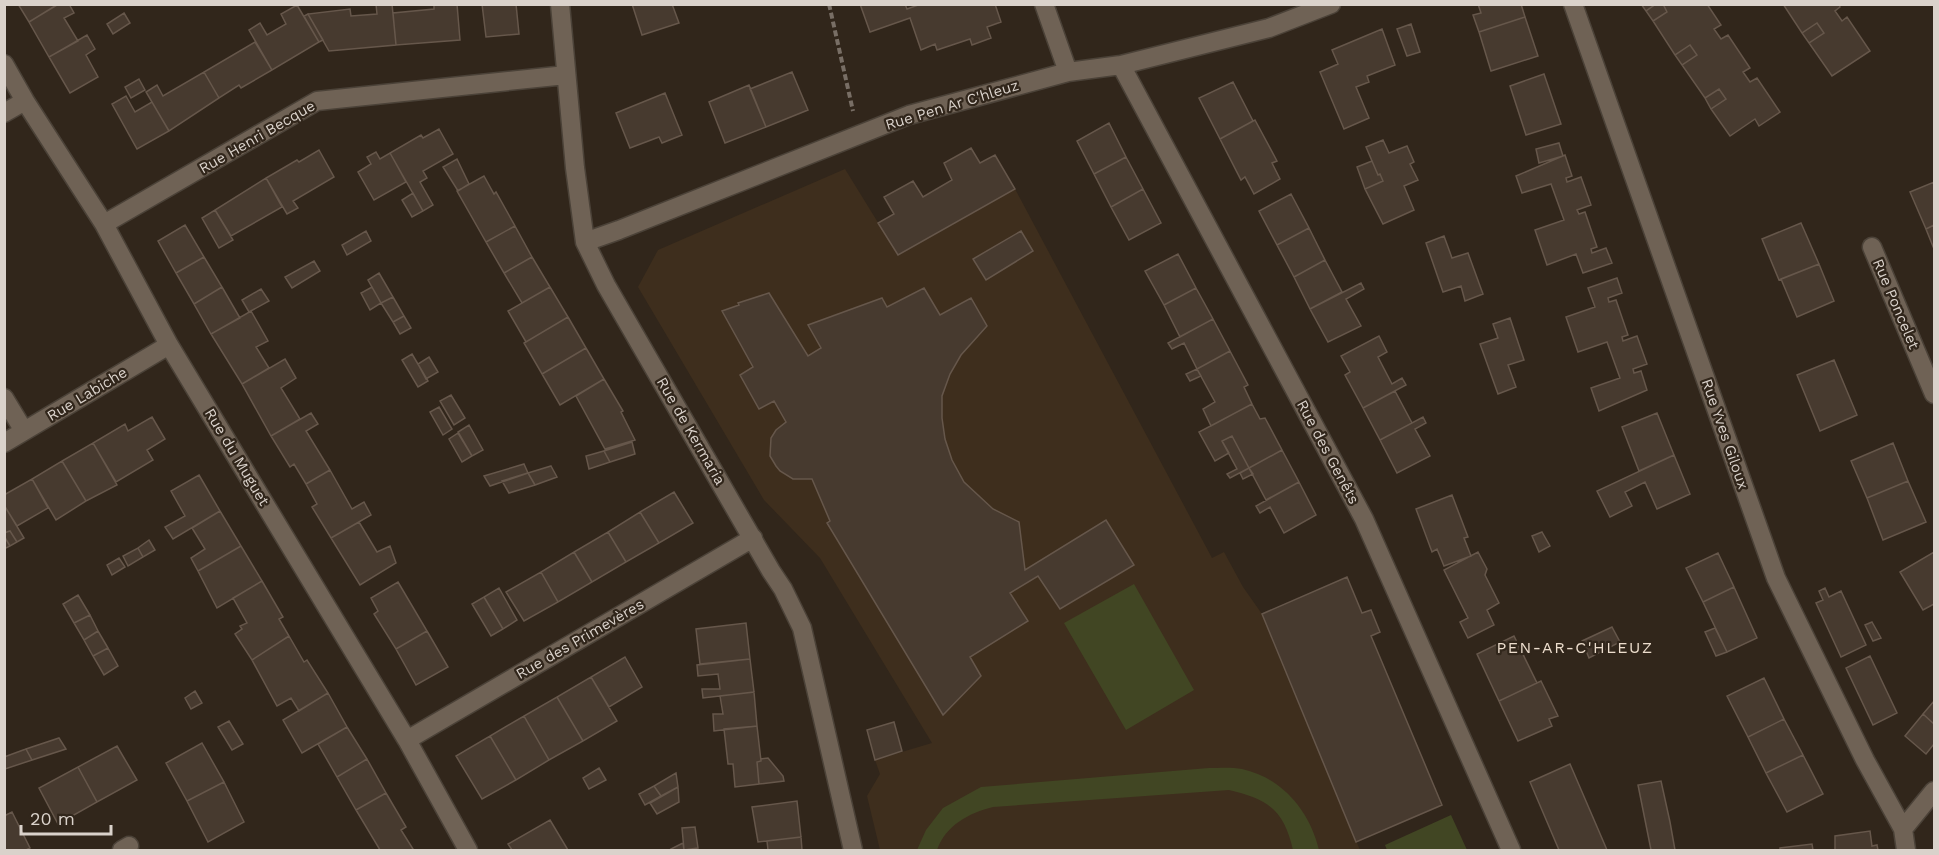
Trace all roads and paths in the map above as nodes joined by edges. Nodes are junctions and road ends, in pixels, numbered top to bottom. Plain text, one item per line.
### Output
1 (560, 4) edge
2 (829, 4) edge
3 (1044, 4) edge
4 (1330, 4) edge
5 (1574, 4) edge
6 (4, 64) edge
7 (1121, 65) junction
8 (1068, 72) junction
9 (566, 75) junction
10 (26, 101) junction
11 (4, 113) edge
12 (858, 135) junction
13 (104, 224) junction
14 (585, 242) junction
15 (1872, 247) dead end
16 (169, 345) junction
17 (1935, 394) edge
18 (4, 398) edge
19 (24, 431) junction
20 (4, 443) edge
21 (753, 538) junction
22 (407, 741) junction
23 (1935, 791) edge
24 (1903, 829) junction
25 (468, 850) edge
26 (853, 850) edge
27 (1511, 850) edge
28 (1906, 850) edge

1 - 9 street, Rue de Kermaria
2 - 12 path
3 - 8 street
4 - 7 street, Rue Pen Ar C'hleuz
5 - 24 street, Rue Yves Giloux
6 - 10 street, Rue du Muguet
7 - 8 street, Rue Pen Ar C'hleuz
7 - 27 street, Rue des Genêts
8 - 12 street, Rue Pen Ar C'hleuz
9 - 13 street, Rue Henri Becque
9 - 14 street, Rue de Kermaria
10 - 11 street
10 - 13 street, Rue du Muguet
12 - 14 street, Rue Pen Ar C'hleuz
13 - 16 street, Rue du Muguet
14 - 21 street, Rue de Kermaria
15 - 17 street, Rue Poncelet
16 - 19 street, Rue Labiche
16 - 22 street, Rue du Muguet
18 - 19 street
19 - 20 street, Rue Labiche
21 - 22 street, Rue des Primevères
21 - 26 street, Rue de Kermaria
22 - 25 street, Rue du Muguet
23 - 24 street
24 - 28 street, Rue Yves Giloux

